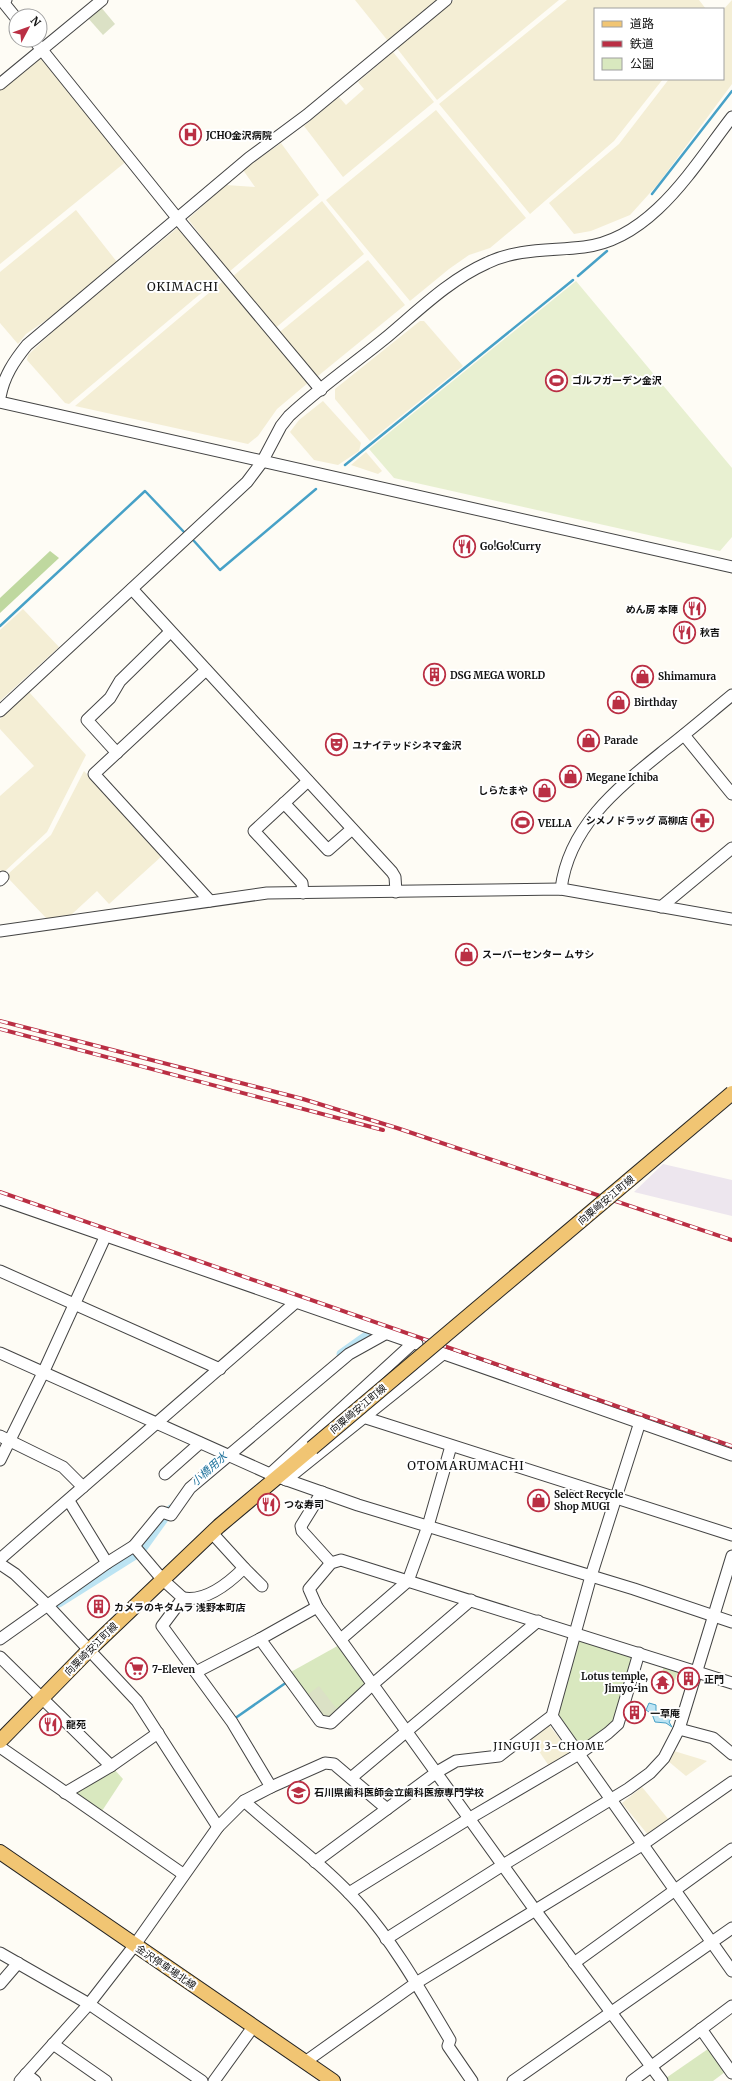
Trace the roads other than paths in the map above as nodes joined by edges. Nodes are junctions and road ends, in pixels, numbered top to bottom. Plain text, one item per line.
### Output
1 (102, 0) edge
2 (446, 0) edge
3 (41, 50) junction
4 (0, 84) edge
5 (732, 117) edge
6 (178, 219) junction
7 (320, 390) junction
8 (0, 397) edge
9 (0, 402) edge
10 (262, 462) junction
11 (732, 567) edge
12 (132, 589) junction
13 (170, 632) junction
14 (206, 670) junction
15 (732, 695) edge
16 (0, 711) edge
17 (684, 735) junction
18 (117, 753) junction
19 (308, 781) junction
20 (732, 794) edge
21 (284, 803) junction
22 (352, 828) junction
23 (732, 848) edge
24 (560, 890) junction
25 (396, 892) junction
26 (303, 893) junction
27 (210, 901) junction
28 (661, 907) junction
29 (732, 919) edge
30 (0, 932) edge
31 (732, 1093) edge
32 (0, 1199) edge
33 (106, 1235) junction
34 (0, 1271) edge
35 (296, 1302) junction
36 (73, 1304) junction
37 (384, 1334) junction
38 (0, 1353) edge
39 (220, 1368) junction
40 (43, 1373) junction
41 (363, 1417) junction
42 (640, 1422) junction
43 (155, 1423) junction
44 (5, 1439) edge
45 (200, 1443) junction
46 (451, 1446) junction
47 (732, 1455) edge
48 (228, 1456) junction
49 (0, 1460) edge
50 (165, 1474) dead end
51 (279, 1477) junction
52 (83, 1487) junction
53 (322, 1492) junction
54 (616, 1498) junction
55 (68, 1501) junction
56 (428, 1526) junction
57 (212, 1533) junction
58 (732, 1535) edge
59 (134, 1546) junction
60 (732, 1556) edge
61 (0, 1559) edge
62 (107, 1563) junction
63 (331, 1563) junction
64 (0, 1564) edge
65 (244, 1568) junction
66 (591, 1576) junction
67 (162, 1579) junction
68 (408, 1581) junction
69 (262, 1586) dead end
70 (183, 1598) junction
71 (470, 1600) junction
72 (48, 1606) junction
73 (317, 1607) junction
74 (713, 1616) junction
75 (538, 1621) junction
76 (732, 1622) edge
77 (575, 1632) junction
78 (0, 1639) edge
79 (260, 1639) junction
80 (341, 1639) junction
81 (89, 1650) junction
82 (639, 1653) junction
83 (0, 1657) edge
84 (696, 1671) junction
85 (196, 1672) junction
86 (732, 1683) edge
87 (374, 1684) junction
88 (41, 1698) junction
89 (552, 1716) junction
90 (679, 1729) junction
91 (407, 1730) junction
92 (158, 1732) junction
93 (0, 1741) edge
94 (0, 1747) edge
95 (579, 1754) junction
96 (732, 1754) edge
97 (111, 1766) junction
98 (437, 1772) junction
99 (351, 1778) junction
100 (732, 1782) edge
101 (271, 1787) junction
102 (65, 1793) junction
103 (610, 1799) junction
104 (244, 1801) junction
105 (387, 1809) junction
106 (470, 1818) junction
107 (218, 1827) junction
108 (642, 1844) junction
109 (732, 1850) edge
110 (0, 1852) edge
111 (314, 1862) junction
112 (503, 1865) junction
113 (183, 1874) junction
114 (674, 1890) junction
115 (349, 1893) junction
116 (535, 1910) junction
117 (732, 1928) edge
118 (386, 1940) junction
119 (712, 1943) junction
120 (134, 1946) junction
121 (0, 1953) edge
122 (18, 1963) junction
123 (574, 1963) junction
124 (732, 1971) edge
125 (416, 1983) junction
126 (0, 1984) edge
127 (89, 2004) junction
128 (732, 2006) edge
129 (611, 2013) junction
130 (253, 2027) junction
131 (701, 2029) junction
132 (53, 2044) junction
133 (305, 2062) junction
134 (651, 2066) junction
135 (732, 2073) edge
136 (23, 2077) edge
137 (35, 2081) edge
138 (106, 2081) edge
139 (202, 2081) edge
140 (214, 2081) edge
141 (333, 2081) edge
142 (472, 2081) edge
143 (513, 2081) edge
144 (632, 2081) edge
145 (662, 2081) edge

1 - 3 street
2 - 6 street
3 - 4 street
3 - 6 street
5 - 7 street
6 - 7 street
6 - 8 street
7 - 10 street
9 - 10 street
10 - 11 street
10 - 12 street
12 - 13 street
12 - 16 street
13 - 14 street
13 - 18 street
14 - 18 street
14 - 19 street
15 - 17 street
17 - 20 street
17 - 24 street
18 - 27 street
19 - 21 street
19 - 22 street
21 - 22 street
21 - 26 street
22 - 25 street
23 - 28 street
24 - 25 street
24 - 28 street
25 - 26 street
26 - 27 street
27 - 30 street
28 - 29 street
31 - 51 main road, 向粟崎安江町線, bridge
32 - 33 street
33 - 35 street
33 - 36 street
34 - 36 street
35 - 37 street
35 - 39 street
36 - 39 street
36 - 40 street
37 - 48 street
37 - 51 street
38 - 40 street
39 - 43 street
40 - 43 street
40 - 44 street
41 - 42 street
41 - 46 street
41 - 51 street
42 - 47 street
42 - 54 street
43 - 45 street
43 - 52 street
44 - 49 street
44 - 52 street
45 - 48 street
45 - 50 street
46 - 54 street
46 - 56 street
48 - 51 street
48 - 59 street
51 - 53 street
51 - 57 main road, 向粟崎安江町線
52 - 55 street
53 - 56 street
53 - 63 street
54 - 58 street
54 - 66 street
55 - 61 street
55 - 62 street
56 - 66 street
56 - 68 street
57 - 65 street
57 - 67 main road, 向粟崎安江町線
59 - 62 street
59 - 67 street
60 - 74 street
62 - 72 street
63 - 68 street
63 - 73 street
64 - 72 street
65 - 69 street
65 - 70 street
66 - 74 street
66 - 77 street
67 - 70 street
67 - 81 main road, 向粟崎安江町線
68 - 71 street
68 - 80 street
70 - 85 street
71 - 75 street
71 - 87 street
72 - 78 street
72 - 81 street
73 - 79 street
73 - 80 street
74 - 76 street
74 - 84 street
75 - 77 street
75 - 91 street
77 - 82 street
77 - 89 street
79 - 85 street
79 - 87 street
80 - 87 street
81 - 88 main road, 向粟崎安江町線
81 - 92 street
82 - 84 street
82 - 95 street
83 - 88 street
84 - 86 street
84 - 90 street
85 - 101 street
87 - 91 street
88 - 93 main road, 向粟崎安江町線
88 - 97 street
89 - 95 street
89 - 98 street
90 - 96 street
90 - 103 street
91 - 98 street
91 - 99 street
92 - 97 street
92 - 107 street
94 - 102 street
95 - 103 street
95 - 106 street
97 - 102 street
98 - 105 street
98 - 106 street
99 - 101 street
99 - 105 street
100 - 108 street
101 - 104 street
102 - 113 street
103 - 108 street
103 - 112 street
104 - 107 street
104 - 111 street
105 - 111 street
106 - 112 street
106 - 115 street
107 - 113 street
108 - 114 street
108 - 116 street
109 - 114 street
110 - 120 main road, 金沢停車場北線
111 - 115 street
112 - 116 street
112 - 118 street
113 - 120 street
114 - 119 street
114 - 123 street
115 - 118 street
116 - 123 street
116 - 125 street
117 - 119 street
118 - 125 street
119 - 124 street
119 - 129 street
120 - 127 street
120 - 130 main road, 金沢停車場北線
121 - 122 street
122 - 126 street
122 - 127 street
123 - 129 street
125 - 133 street
125 - 142 street
127 - 132 street
127 - 139 street
128 - 131 street
129 - 134 street
129 - 143 street
130 - 133 main road, 金沢停車場北線
130 - 140 street
131 - 134 street
131 - 135 street
132 - 136 street
132 - 138 street
133 - 141 main road, 金沢停車場北線
134 - 144 street
134 - 145 street
136 - 137 street

